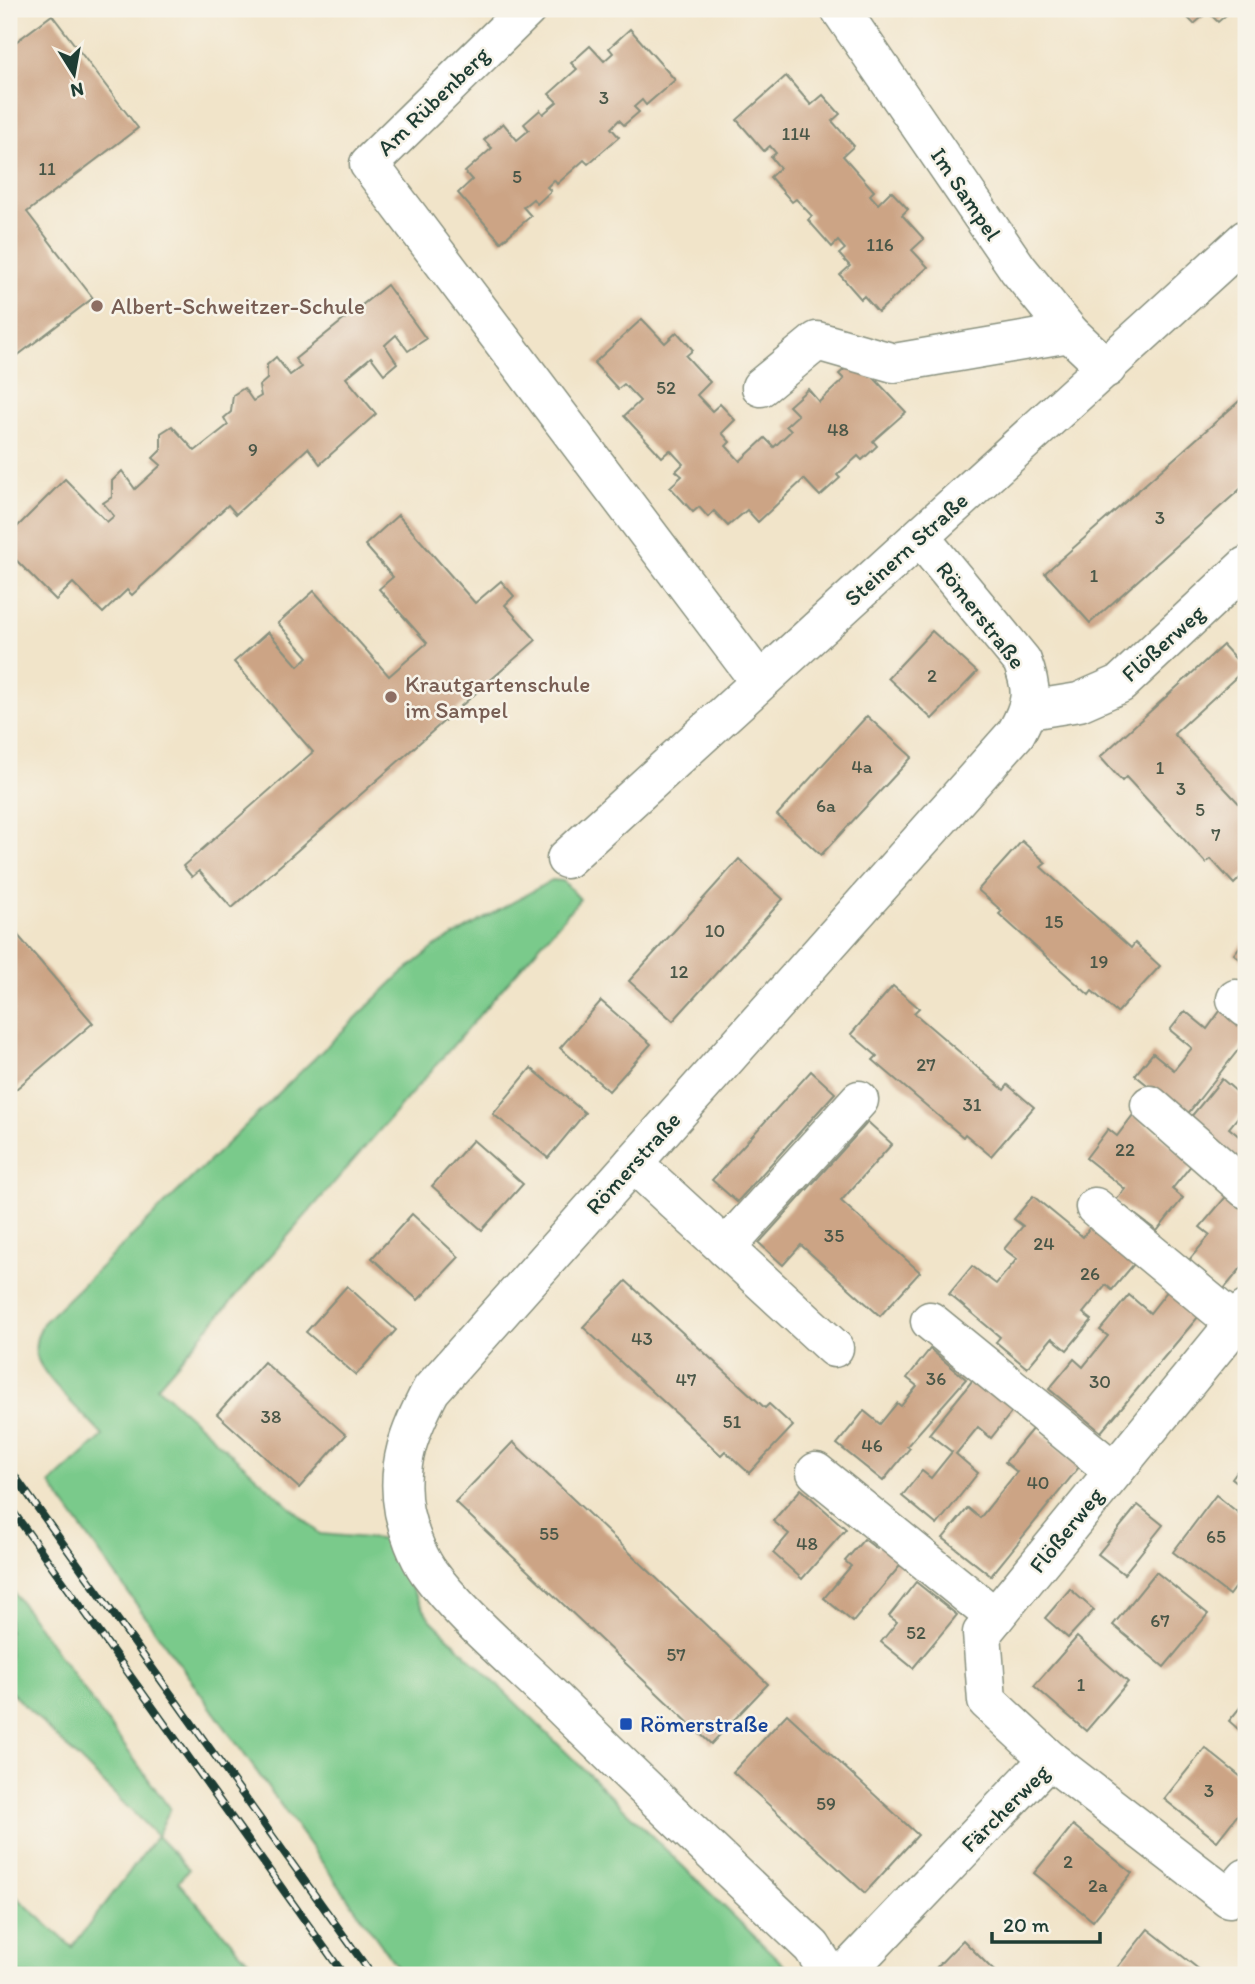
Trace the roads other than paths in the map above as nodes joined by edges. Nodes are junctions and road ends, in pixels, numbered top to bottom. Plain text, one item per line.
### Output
1 (527, 9) edge
2 (840, 9) edge
3 (1241, 255) edge
4 (1070, 333) junction
5 (1107, 368) junction
6 (761, 387) dead end
7 (920, 537) junction
8 (1246, 566) edge
9 (759, 681) junction
10 (1029, 710) junction
11 (566, 859) dead end
12 (859, 1100) dead end
13 (1150, 1105) dead end
14 (633, 1163) junction
15 (1246, 1189) edge
16 (1096, 1207) dead end
17 (725, 1248) junction
18 (1241, 1317) edge
19 (930, 1321) dead end
20 (834, 1348) dead end
21 (1114, 1471) junction
22 (816, 1472) dead end
23 (996, 1617) junction
24 (1049, 1759) junction
25 (1240, 1897) edge
26 (830, 1975) edge
27 (843, 1975) edge

1 - 9 street, Am Rübenberg
2 - 4 street, Im Sampel
3 - 5 street, Steinern Straße
4 - 5 street, Im Sampel
4 - 6 street
5 - 7 street, Steinern Straße
7 - 9 street, Steinern Straße
7 - 10 street, Römerstraße
8 - 10 street, Flößerweg
9 - 11 street, Steinern Straße
10 - 14 street, Römerstraße
12 - 17 street
13 - 15 street
14 - 17 street
14 - 26 street, Römerstraße
16 - 18 street
17 - 20 street
18 - 21 street, Flößerweg
19 - 21 street
21 - 23 street, Flößerweg
22 - 23 street
23 - 24 street, Flößerweg
24 - 25 street, Färcherweg
24 - 27 street, Färcherweg

